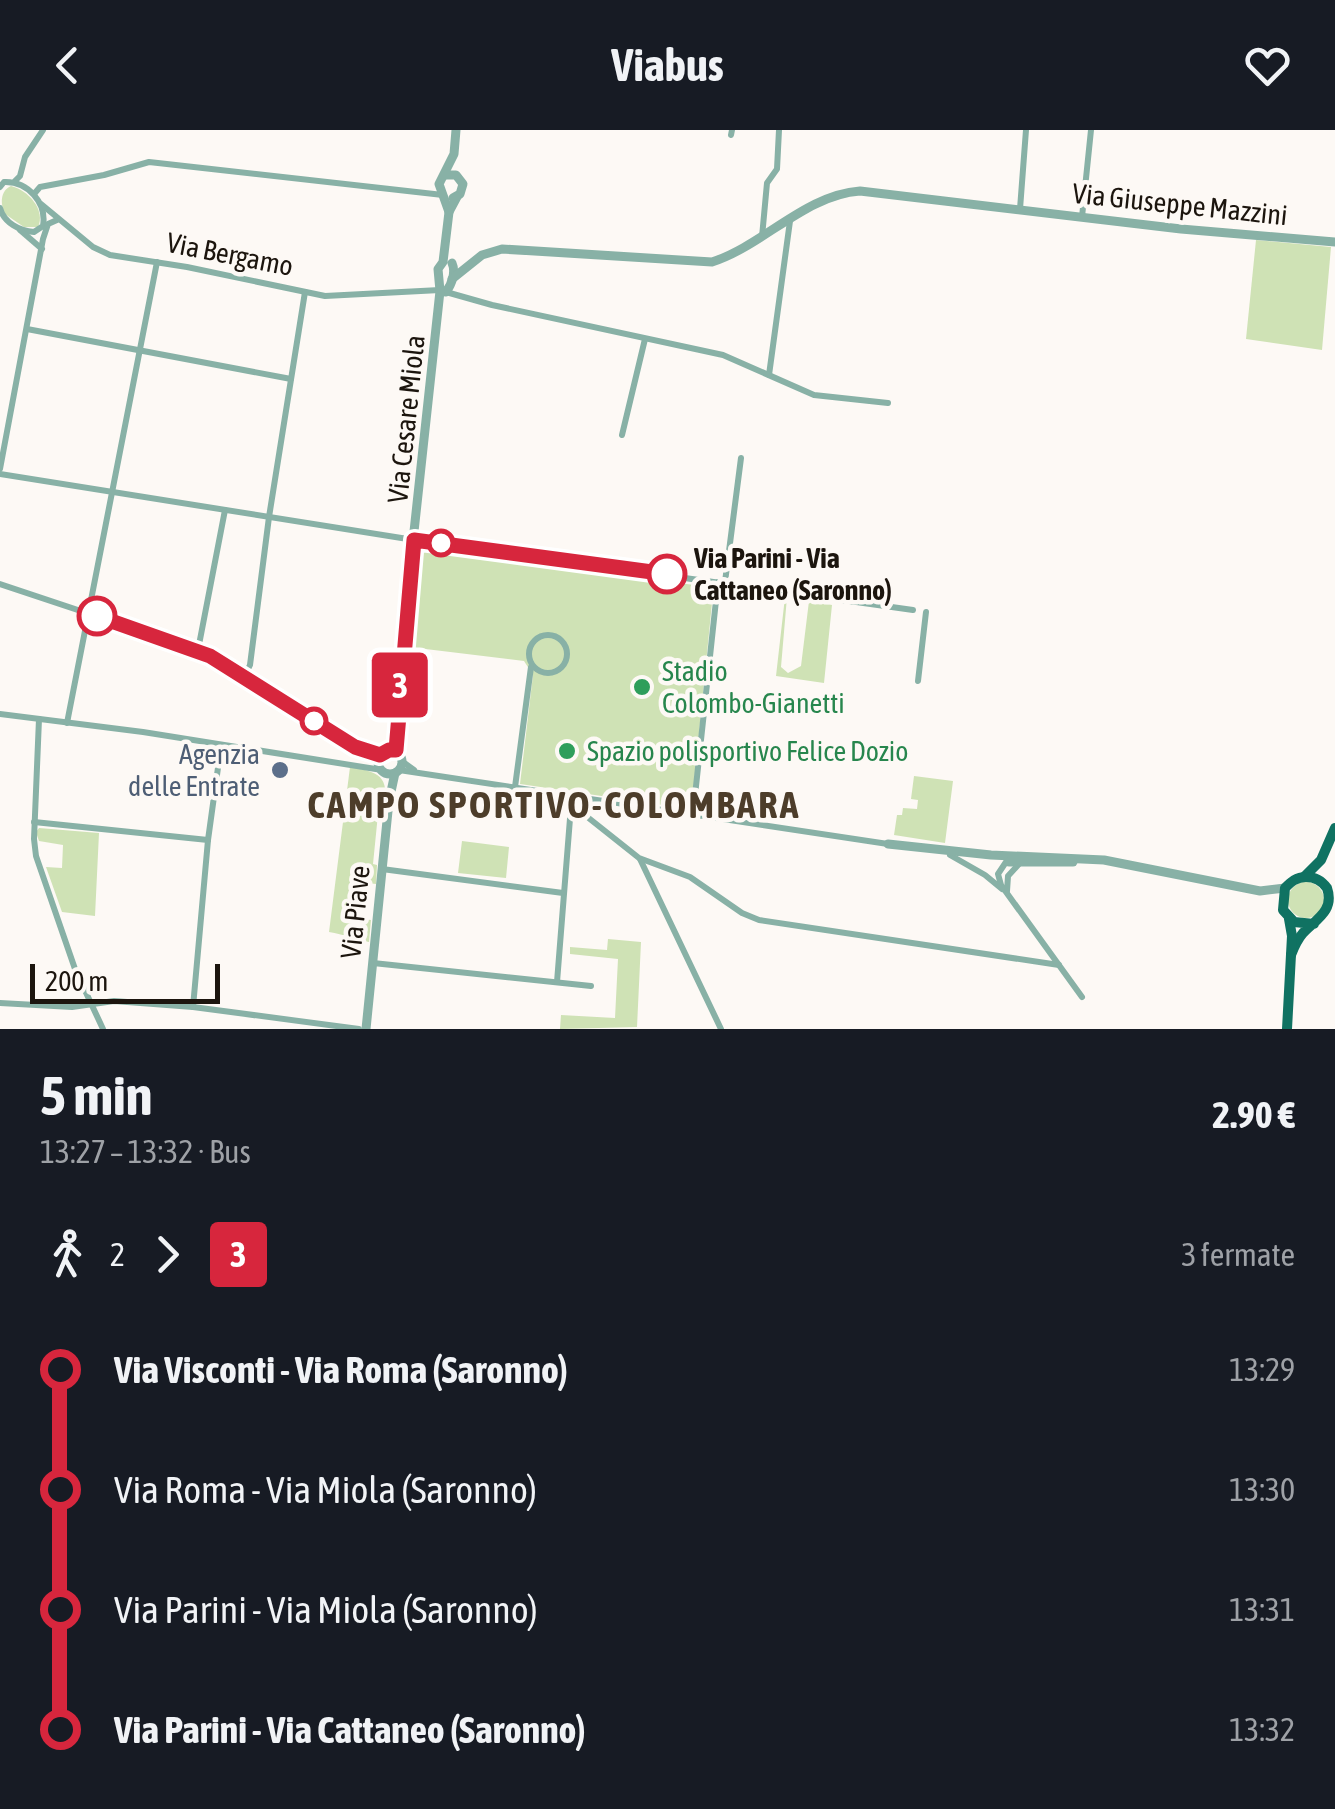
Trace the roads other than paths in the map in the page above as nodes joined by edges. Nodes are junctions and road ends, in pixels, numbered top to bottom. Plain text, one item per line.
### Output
1 (42, 130) edge
2 (456, 130) edge
3 (779, 130) edge
4 (1026, 130) edge
5 (1091, 130) edge
6 (454, 154) junction
7 (23, 167) junction
8 (460, 177) junction
9 (442, 179) junction
10 (14, 182) junction
11 (0, 186) edge
12 (420, 191) junction
13 (31, 192) junction
14 (444, 195) junction
15 (456, 196) junction
16 (41, 204) junction
17 (0, 208) edge
18 (1020, 209) junction
19 (449, 212) junction
20 (1082, 217) junction
21 (6, 220) junction
22 (58, 220) junction
23 (790, 220) junction
24 (15, 226) junction
25 (0, 229) edge
26 (762, 238) junction
27 (1335, 242) edge
28 (42, 250) junction
29 (157, 262) junction
30 (448, 262) junction
31 (472, 263) junction
32 (445, 287) junction
33 (305, 292) junction
34 (27, 328) junction
35 (645, 338) junction
36 (140, 350) junction
37 (768, 374) junction
38 (291, 379) junction
39 (0, 394) edge
40 (14, 397) junction
41 (888, 403) dead end
42 (622, 435) dead end
43 (742, 458) dead end
44 (0, 471) edge
45 (112, 492) junction
46 (225, 510) junction
47 (269, 517) junction
48 (414, 540) junction
49 (722, 582) junction
50 (0, 584) edge
51 (913, 610) dead end
52 (926, 612) dead end
53 (89, 613) junction
54 (198, 650) junction
55 (531, 666) junction
56 (244, 677) junction
57 (918, 681) dead end
58 (0, 714) edge
59 (29, 718) junction
60 (39, 719) junction
61 (67, 723) junction
62 (36, 732) junction
63 (221, 746) junction
64 (388, 752) junction
65 (393, 769) junction
66 (515, 787) junction
67 (572, 800) junction
68 (693, 814) junction
69 (34, 822) junction
70 (1335, 828) edge
71 (208, 840) junction
72 (888, 844) joint
73 (917, 848) junction
74 (950, 855) junction
75 (639, 858) junction
76 (1012, 860) junction
77 (1321, 860) junction
78 (382, 869) junction
79 (1304, 876) junction
80 (1326, 886) junction
81 (1285, 888) junction
82 (1260, 891) junction
83 (563, 893) junction
84 (1010, 897) junction
85 (1286, 914) junction
86 (1314, 924) junction
87 (1291, 955) junction
88 (373, 963) junction
89 (1059, 965) junction
90 (557, 982) junction
91 (591, 986) dead end
92 (1082, 997) dead end
93 (0, 1004) edge
94 (90, 1004) junction
95 (192, 1007) junction
96 (102, 1029) edge
97 (362, 1029) edge
98 (721, 1029) edge
99 (1287, 1029) edge

1 - 7 street
2 - 6 street
3 - 26 street
4 - 18 street
5 - 20 street
6 - 8 street
6 - 9 street
7 - 10 street
7 - 13 street
8 - 9 street
8 - 15 street
9 - 12 street
9 - 14 street
10 - 11 street
10 - 13 street
12 - 13 street
12 - 14 street
13 - 16 street, Via Bergamo
14 - 15 street
14 - 19 street
15 - 19 street
16 - 22 street, Via Bergamo
16 - 24 street
17 - 21 street
18 - 20 street, Via Giuseppe Mazzini
18 - 23 street, Via Giuseppe Mazzini
19 - 30 street
20 - 27 street, Via Giuseppe Mazzini
21 - 24 street
21 - 25 street
22 - 28 street
22 - 29 street, Via Bergamo
23 - 26 street, Via Bergamo
23 - 37 street
24 - 28 street
26 - 31 street, Via Bergamo
28 - 34 street
29 - 33 street, Via Bergamo
29 - 36 street
30 - 31 street, Via Bergamo
30 - 32 street, Via Cesare Miola
31 - 32 street, Via Bergamo
32 - 33 street, Via Bergamo
32 - 35 street
32 - 48 street, Via Cesare Miola
33 - 38 street
34 - 36 street
34 - 40 street
35 - 37 street
35 - 42 street
36 - 38 street
36 - 45 street
37 - 41 street
38 - 47 street
39 - 40 street
40 - 44 street
43 - 49 street
44 - 45 street
45 - 46 street
45 - 53 street
46 - 47 street
46 - 54 street
47 - 48 street
47 - 56 street
48 - 49 street
48 - 64 street, Via Cesare Miola
49 - 51 street
49 - 68 street
50 - 53 street
52 - 57 street
53 - 54 street
53 - 61 street
54 - 56 street
55 - 55 street
55 - 66 street
56 - 64 street
58 - 59 street
59 - 60 street
59 - 62 street
60 - 61 street
60 - 62 street
61 - 63 street
62 - 69 street
63 - 65 street
63 - 71 street
64 - 65 street
64 - 65 street
65 - 66 street
65 - 78 street, Via Piave
66 - 67 street
67 - 68 street
67 - 75 street
67 - 83 street
68 - 72 street
69 - 71 street
69 - 94 street
70 - 77 main road
71 - 95 street
72 - 73 street
73 - 74 street
73 - 76 street
74 - 76 street
74 - 84 street
75 - 89 street
75 - 98 street
76 - 82 street
76 - 84 street
76 - 84 street
77 - 79 main road
77 - 80 main road
78 - 83 street
78 - 88 street, Via Piave
79 - 80 main road
79 - 81 main road
80 - 86 main road
81 - 82 street
81 - 85 main road
82 - 85 street
83 - 90 street
84 - 89 street
85 - 86 main road
85 - 87 main road
86 - 87 main road
87 - 99 main road
88 - 90 street
88 - 97 street, Via Piave
89 - 92 street
90 - 91 street
93 - 94 street
94 - 95 street
94 - 96 street
95 - 97 street

